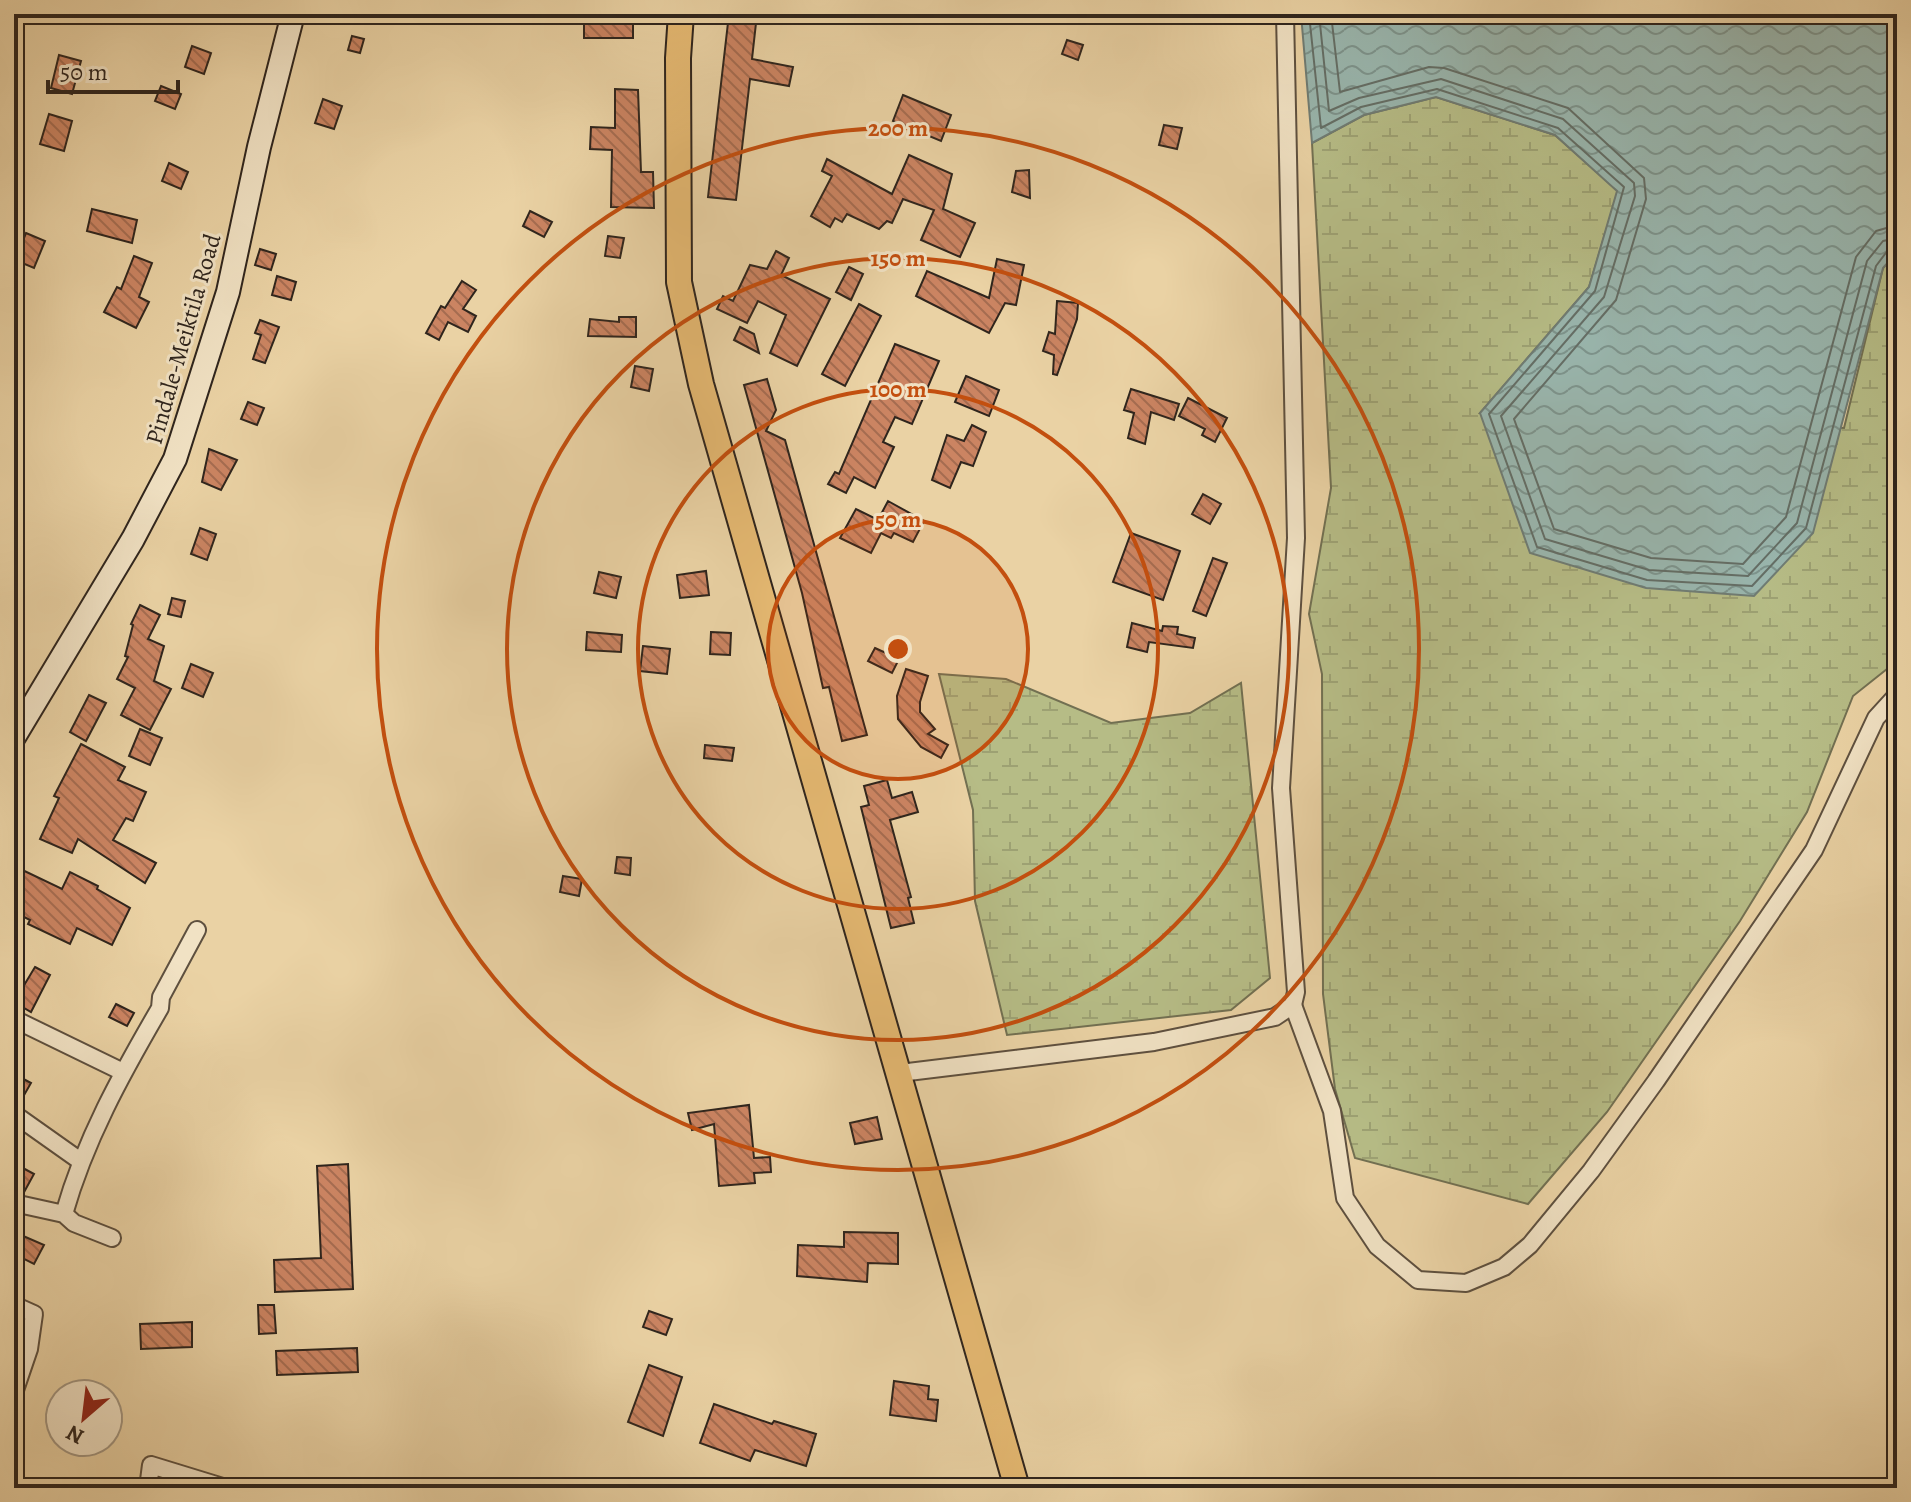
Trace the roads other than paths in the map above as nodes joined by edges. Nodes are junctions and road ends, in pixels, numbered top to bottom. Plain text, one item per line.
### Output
1 (293, 14) edge
2 (681, 14) edge
3 (1285, 14) edge
4 (1897, 695) edge
5 (14, 737) edge
6 (197, 930) dead end
7 (1293, 1005) junction
8 (14, 1019) edge
9 (123, 1072) junction
10 (900, 1073) junction
11 (14, 1114) edge
12 (79, 1160) junction
13 (14, 1203) edge
14 (64, 1214) junction
15 (112, 1238) dead end
16 (14, 1305) edge
17 (14, 1393) edge
18 (148, 1488) edge
19 (226, 1488) edge
20 (1017, 1488) edge

1 - 5 street, Pindale-Meiktila Road
2 - 10 main road
3 - 7 street
4 - 7 street
6 - 9 street
7 - 10 street
8 - 9 street
9 - 12 street
10 - 20 main road
11 - 12 street
12 - 14 street
13 - 14 street
14 - 15 street
16 - 17 street
18 - 19 street

